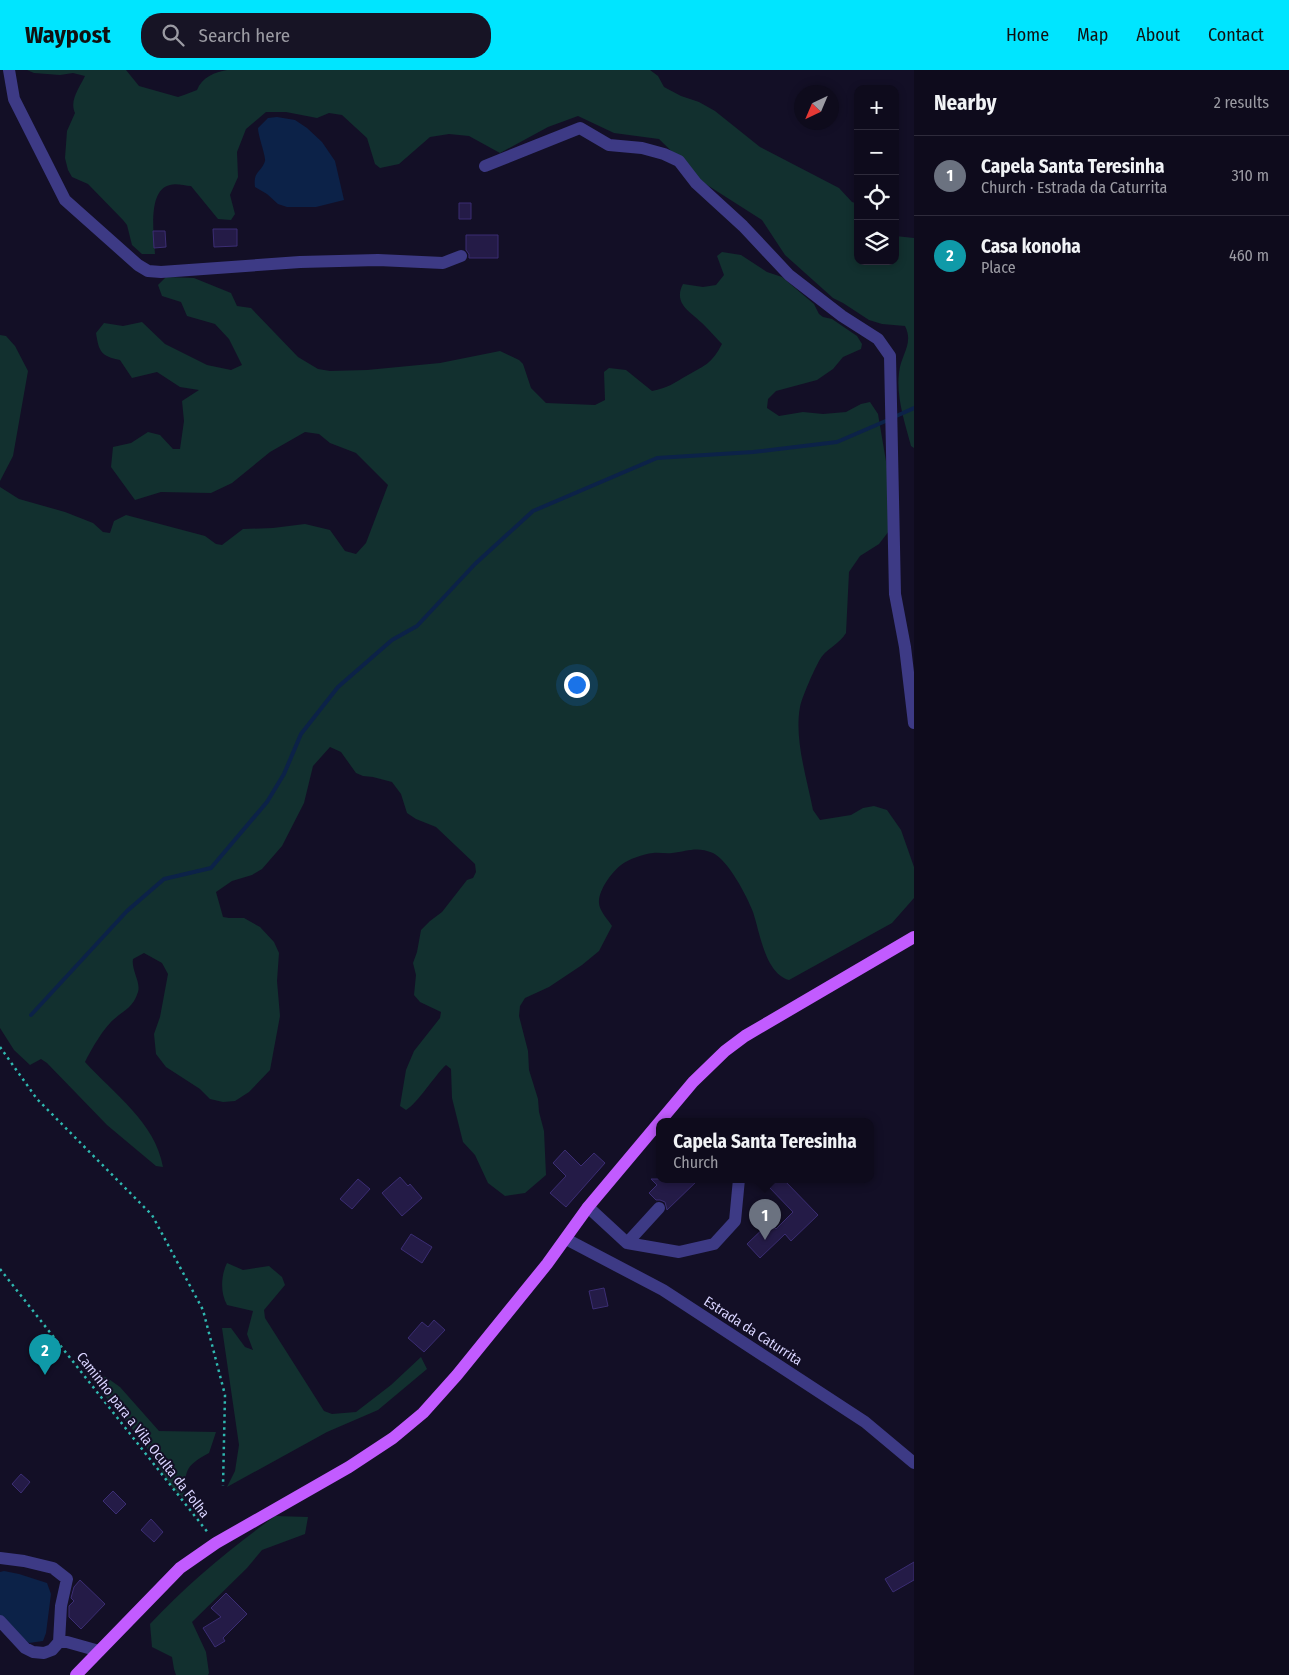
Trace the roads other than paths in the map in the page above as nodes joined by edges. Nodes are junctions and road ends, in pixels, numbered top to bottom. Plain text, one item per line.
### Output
1 (9, 70) edge
2 (486, 166) dead end
3 (461, 256) dead end
4 (914, 723) edge
5 (914, 937) edge
6 (663, 1118) edge
7 (656, 1126) edge
8 (739, 1183) edge
9 (588, 1208) junction
10 (659, 1208) dead end
11 (566, 1239) junction
12 (627, 1243) junction
13 (914, 1463) edge
14 (0, 1558) edge
15 (0, 1621) edge
16 (59, 1642) junction
17 (99, 1651) junction
18 (76, 1675) edge

1 - 3 street
2 - 4 street
5 - 6 main road
7 - 9 main road
8 - 12 street
9 - 11 main road
9 - 12 street
10 - 12 street
11 - 13 street, Estrada da Caturrita
11 - 17 main road
14 - 16 street
15 - 16 street
16 - 17 street
17 - 18 main road

